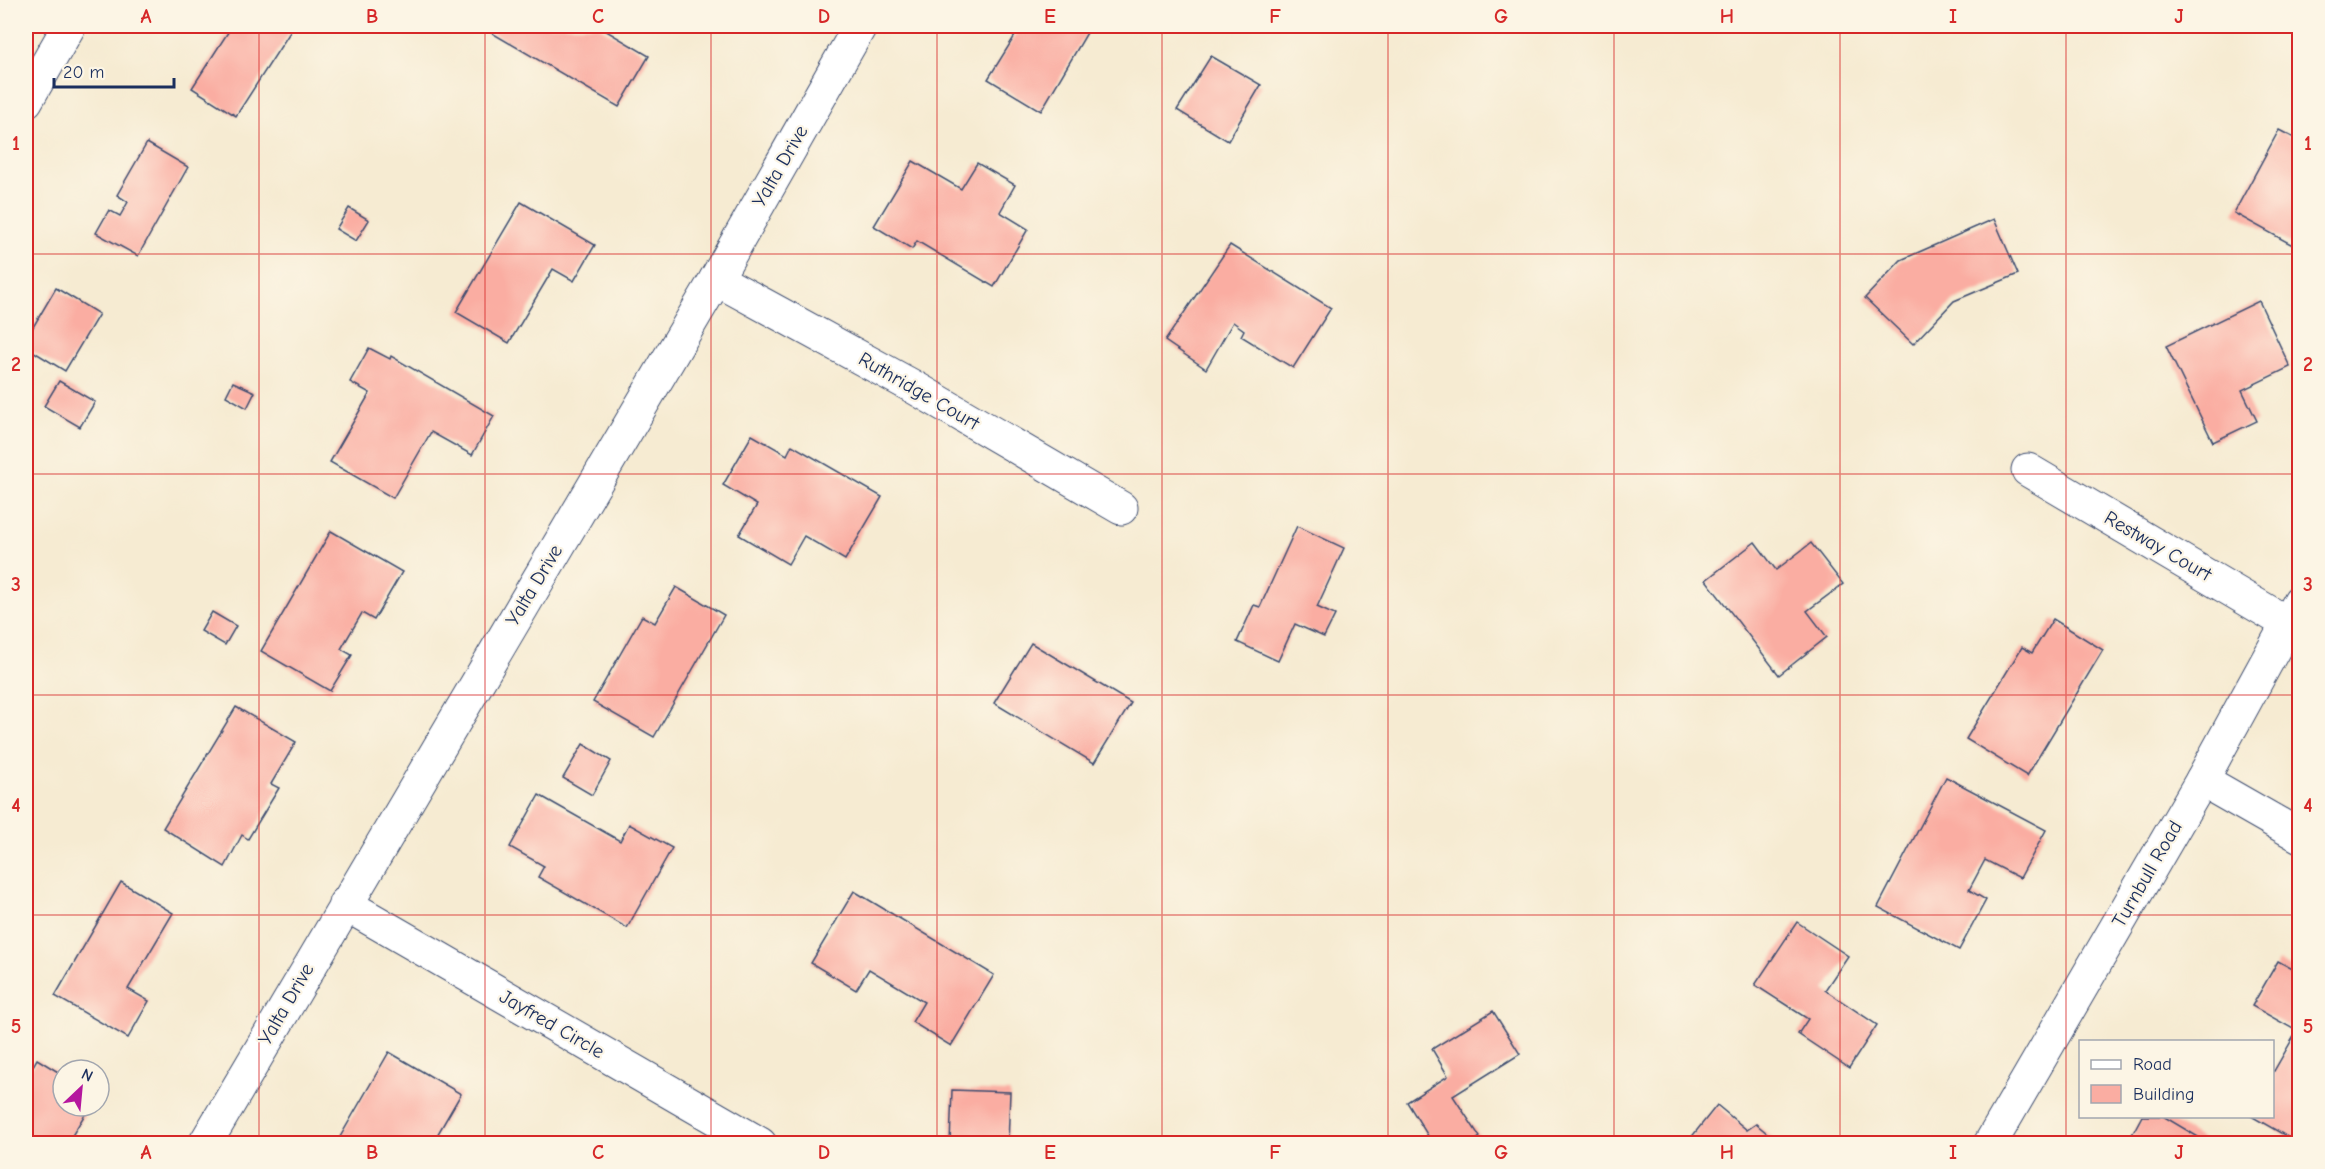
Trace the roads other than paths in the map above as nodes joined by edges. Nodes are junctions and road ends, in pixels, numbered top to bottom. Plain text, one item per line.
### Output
1 (69, 26) edge
2 (849, 30) edge
3 (26, 101) edge
4 (716, 279) junction
5 (2028, 470) dead end
6 (1121, 508) dead end
7 (2294, 611) edge
8 (2202, 780) junction
9 (2300, 836) edge
10 (345, 904) junction
11 (205, 1143) edge
12 (760, 1143) edge
13 (1990, 1143) edge

1 - 3 street
2 - 4 street, Yalta Drive
4 - 6 street, Ruthridge Court
4 - 10 street, Yalta Drive
5 - 7 street, Restway Court
7 - 8 street, Turnbull Road
8 - 9 street
8 - 13 street, Turnbull Road
10 - 11 street, Yalta Drive
10 - 12 street, Jayfred Circle

